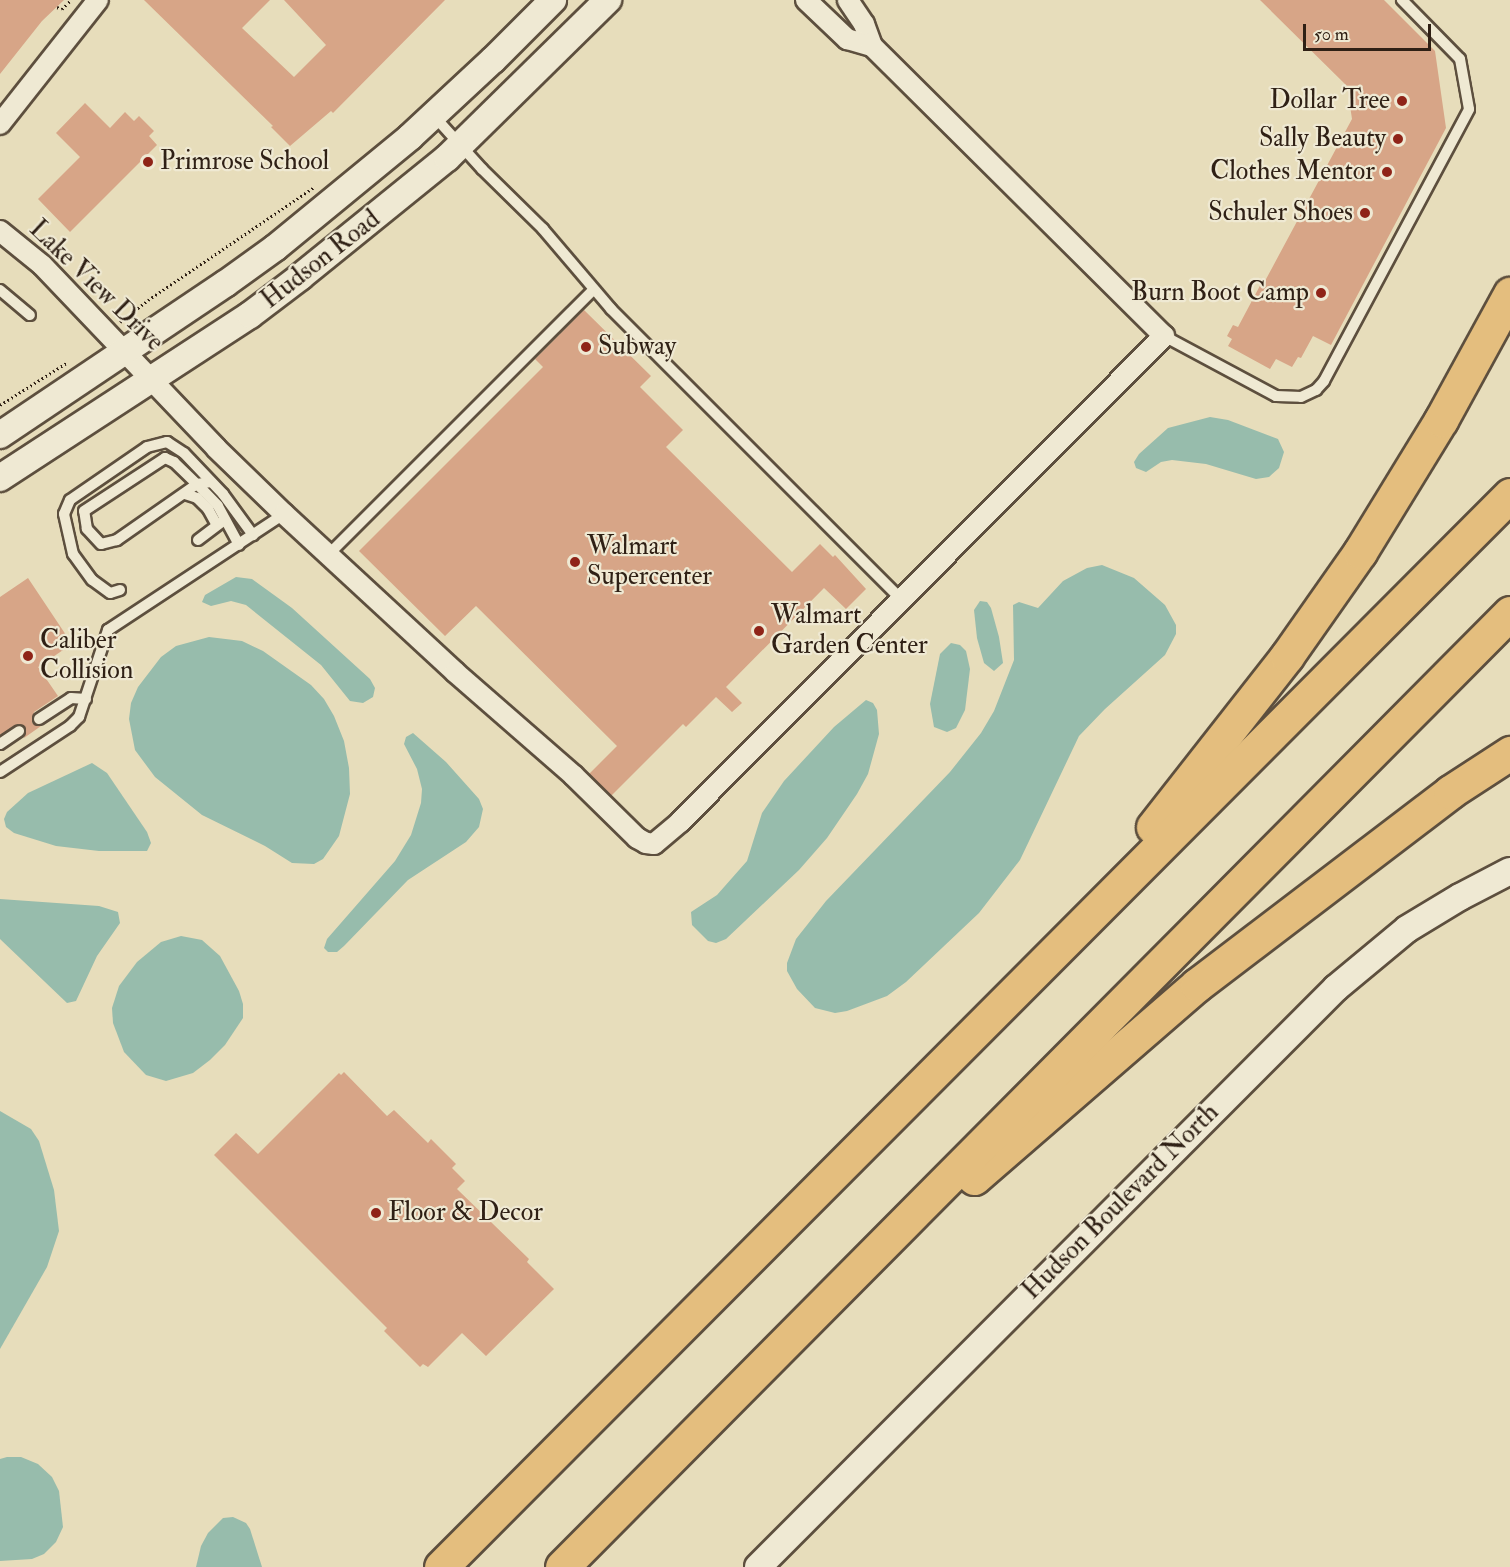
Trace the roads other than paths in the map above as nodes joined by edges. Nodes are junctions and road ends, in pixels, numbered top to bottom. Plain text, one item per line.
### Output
1 (98, 0) edge
2 (553, 0) edge
3 (608, 0) edge
4 (806, 0) edge
5 (848, 0) edge
6 (1402, 0) edge
7 (872, 46) junction
8 (434, 116) junction
9 (0, 124) edge
10 (460, 145) junction
11 (0, 231) edge
12 (0, 290) edge
13 (592, 290) junction
14 (1510, 294) edge
15 (30, 315) dead end
16 (1164, 336) junction
17 (125, 351) junction
18 (153, 380) junction
19 (0, 435) edge
20 (0, 478) edge
21 (211, 482) junction
22 (197, 483) junction
23 (185, 494) junction
24 (1510, 495) edge
25 (284, 514) junction
26 (221, 522) junction
27 (253, 535) junction
28 (198, 540) dead end
29 (239, 545) junction
30 (330, 553) junction
31 (120, 590) dead end
32 (902, 600) junction
33 (1510, 613) edge
34 (86, 699) junction
35 (39, 719) dead end
36 (19, 731) dead end
37 (0, 744) edge
38 (1510, 753) edge
39 (0, 772) edge
40 (1510, 871) edge
41 (1065, 940) junction
42 (825, 1302) junction
43 (441, 1567) edge
44 (562, 1567) edge
45 (758, 1567) edge

1 - 9 street
2 - 8 street, Hudson Road
3 - 10 street, Hudson Road
4 - 7 street
5 - 7 street
6 - 16 lane
7 - 16 street
8 - 10 lane
8 - 17 street, Hudson Road
10 - 13 lane
10 - 18 street, Hudson Road
11 - 17 street, Lake View Drive
12 - 15 lane
13 - 30 lane
13 - 32 lane
14 - 41 highway
16 - 32 street
17 - 18 street, Lake View Drive
17 - 19 street, Hudson Road
18 - 20 street, Hudson Road
18 - 25 street, Lake View Drive
21 - 22 lane
21 - 27 lane
21 - 31 lane
22 - 23 lane
22 - 23 lane
22 - 26 lane
23 - 26 lane
24 - 41 highway
25 - 27 lane
25 - 30 street, Lake View Drive
26 - 28 lane
26 - 29 lane
27 - 29 lane
29 - 34 lane
30 - 32 street, Lake View Drive
33 - 42 highway
34 - 35 lane
34 - 39 lane
36 - 37 lane
38 - 42 highway
40 - 45 street, Hudson Boulevard North
41 - 43 highway
42 - 44 highway

